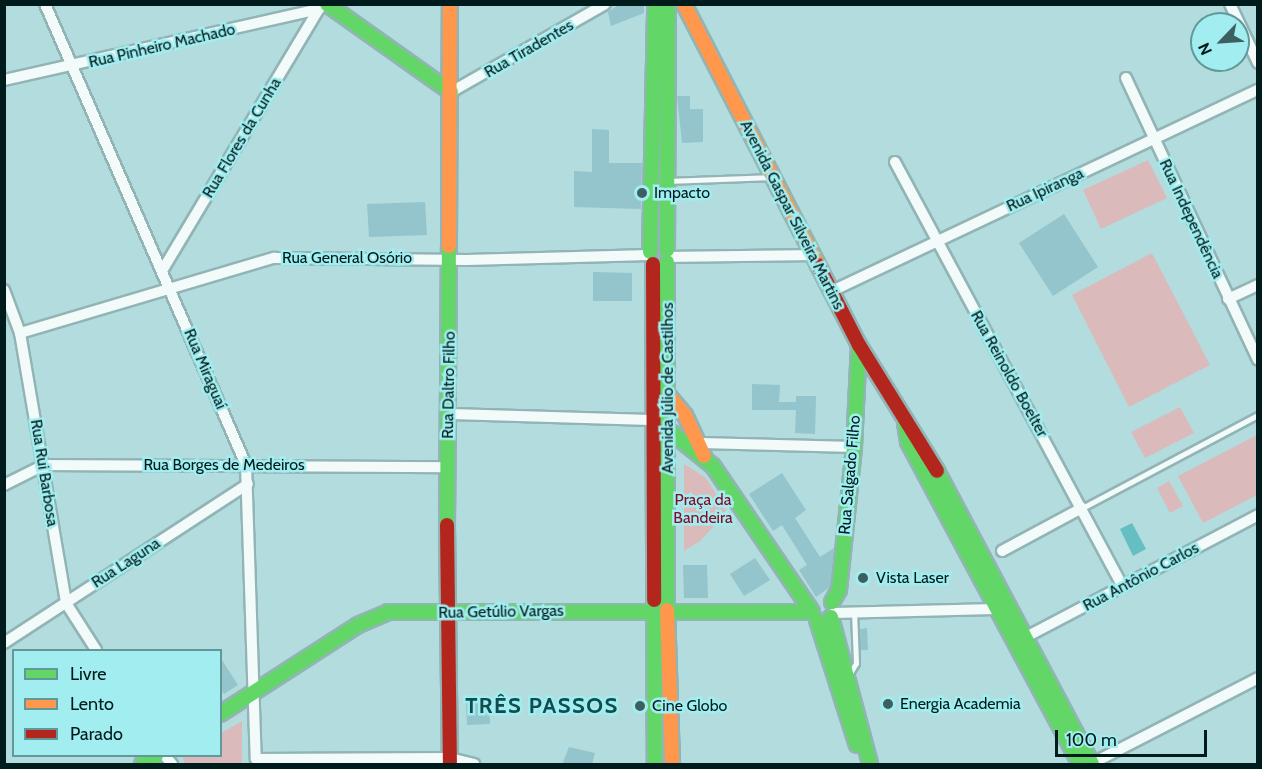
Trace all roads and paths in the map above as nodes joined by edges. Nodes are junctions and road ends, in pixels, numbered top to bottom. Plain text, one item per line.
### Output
1 (45, 4) edge
2 (450, 4) edge
3 (605, 4) edge
4 (655, 4) edge
5 (668, 4) edge
6 (684, 4) edge
7 (1230, 4) edge
8 (323, 6) edge
9 (1257, 63) edge
10 (73, 67) junction
11 (1126, 78) dead end
12 (4, 80) edge
13 (1257, 90) edge
14 (451, 92) junction
15 (1154, 139) junction
16 (895, 162) dead end
17 (773, 177) junction
18 (667, 181) junction
19 (651, 182) junction
20 (937, 242) junction
21 (813, 255) junction
22 (659, 257) junction
23 (450, 260) junction
24 (162, 271) junction
25 (1257, 285) edge
26 (169, 286) junction
27 (4, 290) edge
28 (832, 291) junction
29 (1228, 299) junction
30 (20, 333) junction
31 (859, 345) junction
32 (1257, 360) edge
33 (669, 396) junction
34 (448, 414) junction
35 (1257, 414) edge
36 (654, 420) junction
37 (905, 423) junction
38 (669, 430) junction
39 (854, 447) junction
40 (702, 450) junction
41 (44, 465) junction
42 (246, 465) junction
43 (448, 467) junction
44 (248, 484) junction
45 (4, 485) edge
46 (1082, 508) junction
47 (1257, 515) edge
48 (1002, 551) dead end
49 (1122, 586) junction
50 (66, 603) junction
51 (995, 609) junction
52 (652, 610) junction
53 (667, 610) junction
54 (832, 611) junction
55 (854, 612) junction
56 (447, 614) junction
57 (813, 614) junction
58 (1024, 638) junction
59 (4, 643) edge
60 (95, 649) edge
61 (1257, 678) edge
62 (846, 679) junction
63 (256, 692) junction
64 (222, 713) edge
65 (450, 761) edge
66 (1092, 764) edge
67 (474, 765) edge
68 (655, 765) edge
69 (672, 765) edge
70 (860, 765) edge
71 (870, 765) edge
72 (1080, 765) edge

1 - 10 street, Rua Miraguaí
2 - 14 street, Rua Daltro Filho
3 - 14 street, Rua Tiradentes
4 - 19 street, Avenida Júlio de Castilhos
5 - 18 street, Avenida Júlio de Castilhos
6 - 17 street, Avenida Gaspar Silveira Martins
7 - 9 street
8 - 10 street, Rua Pinheiro Machado
8 - 14 street
8 - 24 street, Rua Flores da Cunha
10 - 12 street, Rua Pinheiro Machado
10 - 24 street, Rua Miraguaí
11 - 15 street, Rua Independência
13 - 15 street, Rua Ipiranga
14 - 23 street, Rua Daltro Filho
15 - 20 street, Rua Ipiranga
15 - 29 street, Rua Independência
16 - 20 street, Rua Reinoldo Boelter
17 - 18 lane
17 - 21 street, Avenida Gaspar Silveira Martins
18 - 19 street
18 - 22 street, Avenida Júlio de Castilhos
19 - 22 street, Avenida Júlio de Castilhos
20 - 28 street, Rua Ipiranga
20 - 46 street, Rua Reinoldo Boelter
21 - 22 street, Rua General Osório
21 - 28 street, Avenida Gaspar Silveira Martins
22 - 23 street, Rua General Osório
22 - 33 street, Avenida Júlio de Castilhos
22 - 36 street, Avenida Júlio de Castilhos
23 - 26 street, Rua General Osório
23 - 34 street, Rua Daltro Filho
24 - 26 street, Rua Miraguaí
25 - 29 street
26 - 30 street, Rua General Osório
26 - 42 street, Rua Miraguaí
27 - 30 street, Rua Rui Barbosa
28 - 31 street, Avenida Gaspar Silveira Martins
29 - 32 street, Rua Independência
30 - 41 street, Rua Rui Barbosa
31 - 37 street, Avenida Gaspar Silveira Martins
31 - 39 street, Rua Salgado Filho
33 - 38 street, Avenida Júlio de Castilhos
33 - 40 street
34 - 36 street
34 - 43 street, Rua Daltro Filho
35 - 46 lane
36 - 38 street
36 - 52 street, Avenida Júlio de Castilhos
37 - 51 street, Avenida Gaspar Silveira Martins
37 - 58 street, Avenida Gaspar Silveira Martins
38 - 40 street
38 - 53 street, Avenida Júlio de Castilhos
39 - 40 street
39 - 54 street, Rua Salgado Filho
40 - 57 street
41 - 42 street, Rua Borges de Medeiros
41 - 45 street, Rua Borges de Medeiros
41 - 50 street, Rua Rui Barbosa
42 - 43 street, Rua Borges de Medeiros
42 - 44 street, Rua Miraguaí
43 - 56 street, Rua Daltro Filho
44 - 50 street, Rua Laguna
44 - 63 street, Rua Miraguaí
46 - 48 street
46 - 49 street, Rua Reinoldo Boelter
47 - 49 street, Rua Antônio Carlos
49 - 58 street, Rua Antônio Carlos
50 - 59 street, Rua Laguna
50 - 60 street, Rua Rui Barbosa
51 - 55 street
51 - 72 street, Avenida Gaspar Silveira Martins
52 - 53 street, Rua Getúlio Vargas
52 - 56 street, Rua Getúlio Vargas
52 - 68 street, Avenida Júlio de Castilhos
53 - 57 street, Rua Getúlio Vargas
53 - 69 street, Avenida Júlio de Castilhos
54 - 55 street
54 - 57 street
54 - 57 street
54 - 62 street
55 - 62 lane
56 - 63 street, Rua Getúlio Vargas
56 - 65 street, Rua Daltro Filho
57 - 70 street
58 - 66 street, Avenida Gaspar Silveira Martins
61 - 66 street
62 - 71 street
63 - 64 street, Rua Getúlio Vargas
63 - 65 street, Rua Miraguaí
65 - 67 street

